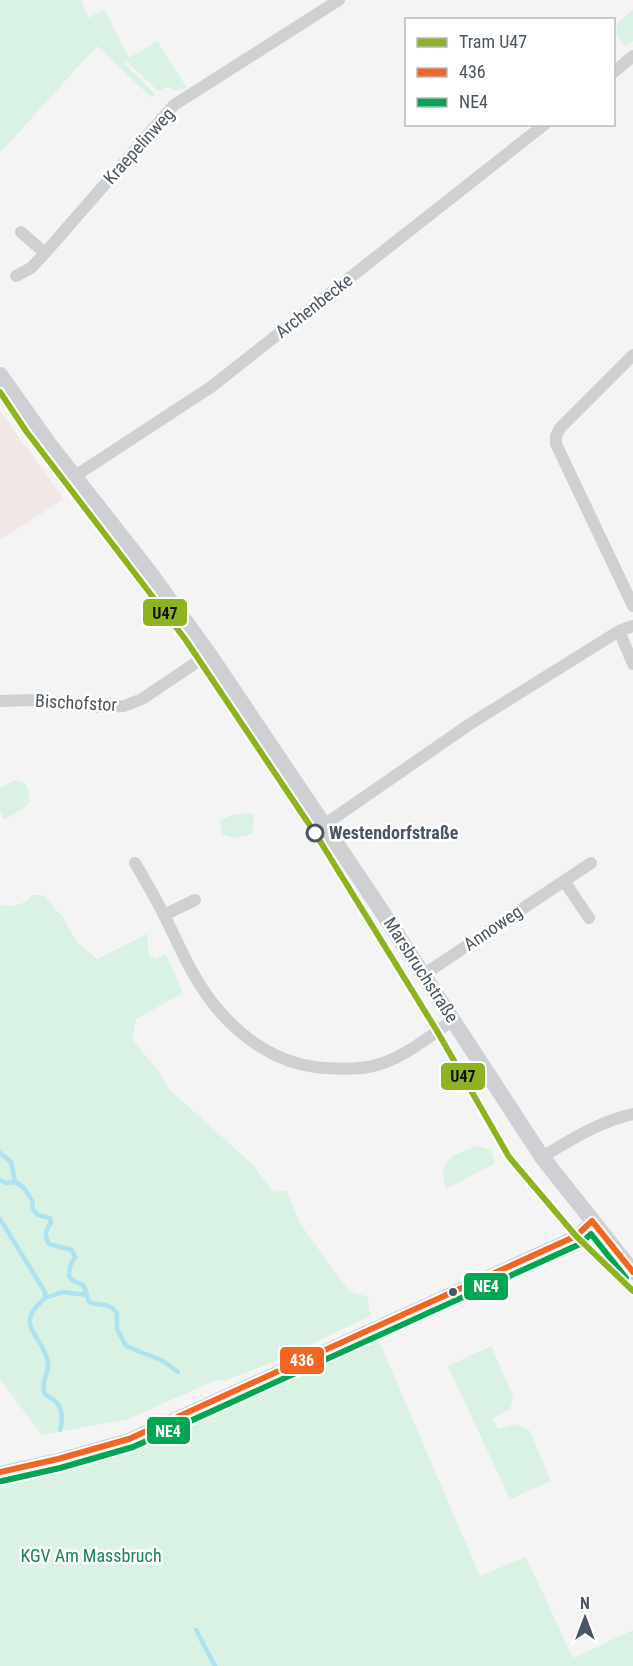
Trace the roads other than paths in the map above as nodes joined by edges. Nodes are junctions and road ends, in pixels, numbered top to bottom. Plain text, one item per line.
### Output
1 (339, 0) edge
2 (632, 59) edge
3 (615, 71) edge
4 (542, 126) edge
5 (21, 232) dead end
6 (45, 253) junction
7 (16, 276) dead end
8 (633, 355) edge
9 (0, 375) edge
10 (75, 476) junction
11 (633, 606) edge
12 (633, 626) edge
13 (619, 631) junction
14 (209, 654) junction
15 (633, 664) edge
16 (0, 701) edge
17 (324, 825) junction
18 (135, 863) dead end
19 (591, 863) dead end
20 (564, 881) junction
21 (195, 900) dead end
22 (164, 915) junction
23 (589, 918) dead end
24 (423, 975) junction
25 (453, 1020) junction
26 (633, 1114) edge
27 (542, 1157) junction
28 (592, 1221) junction
29 (633, 1272) edge
30 (0, 1472) edge

1 - 6 street, Kraepelinweg
2 - 3 street
4 - 10 street, Archenbecke
5 - 6 street
6 - 7 street, Kraepelinweg
8 - 11 street
9 - 10 street, Marsbruchstraße
10 - 14 street, Marsbruchstraße
12 - 13 street
13 - 15 street
13 - 17 street
14 - 16 street, Bischofstor
14 - 17 street, Marsbruchstraße
17 - 24 street, Marsbruchstraße
18 - 22 street
19 - 20 street, Annoweg
20 - 23 street
20 - 24 street, Annoweg
21 - 22 street
22 - 25 street
24 - 25 street, Marsbruchstraße
25 - 27 street, Marsbruchstraße
26 - 27 street
27 - 28 street, Marsbruchstraße
28 - 29 street, Marsbruchstraße
28 - 30 street

